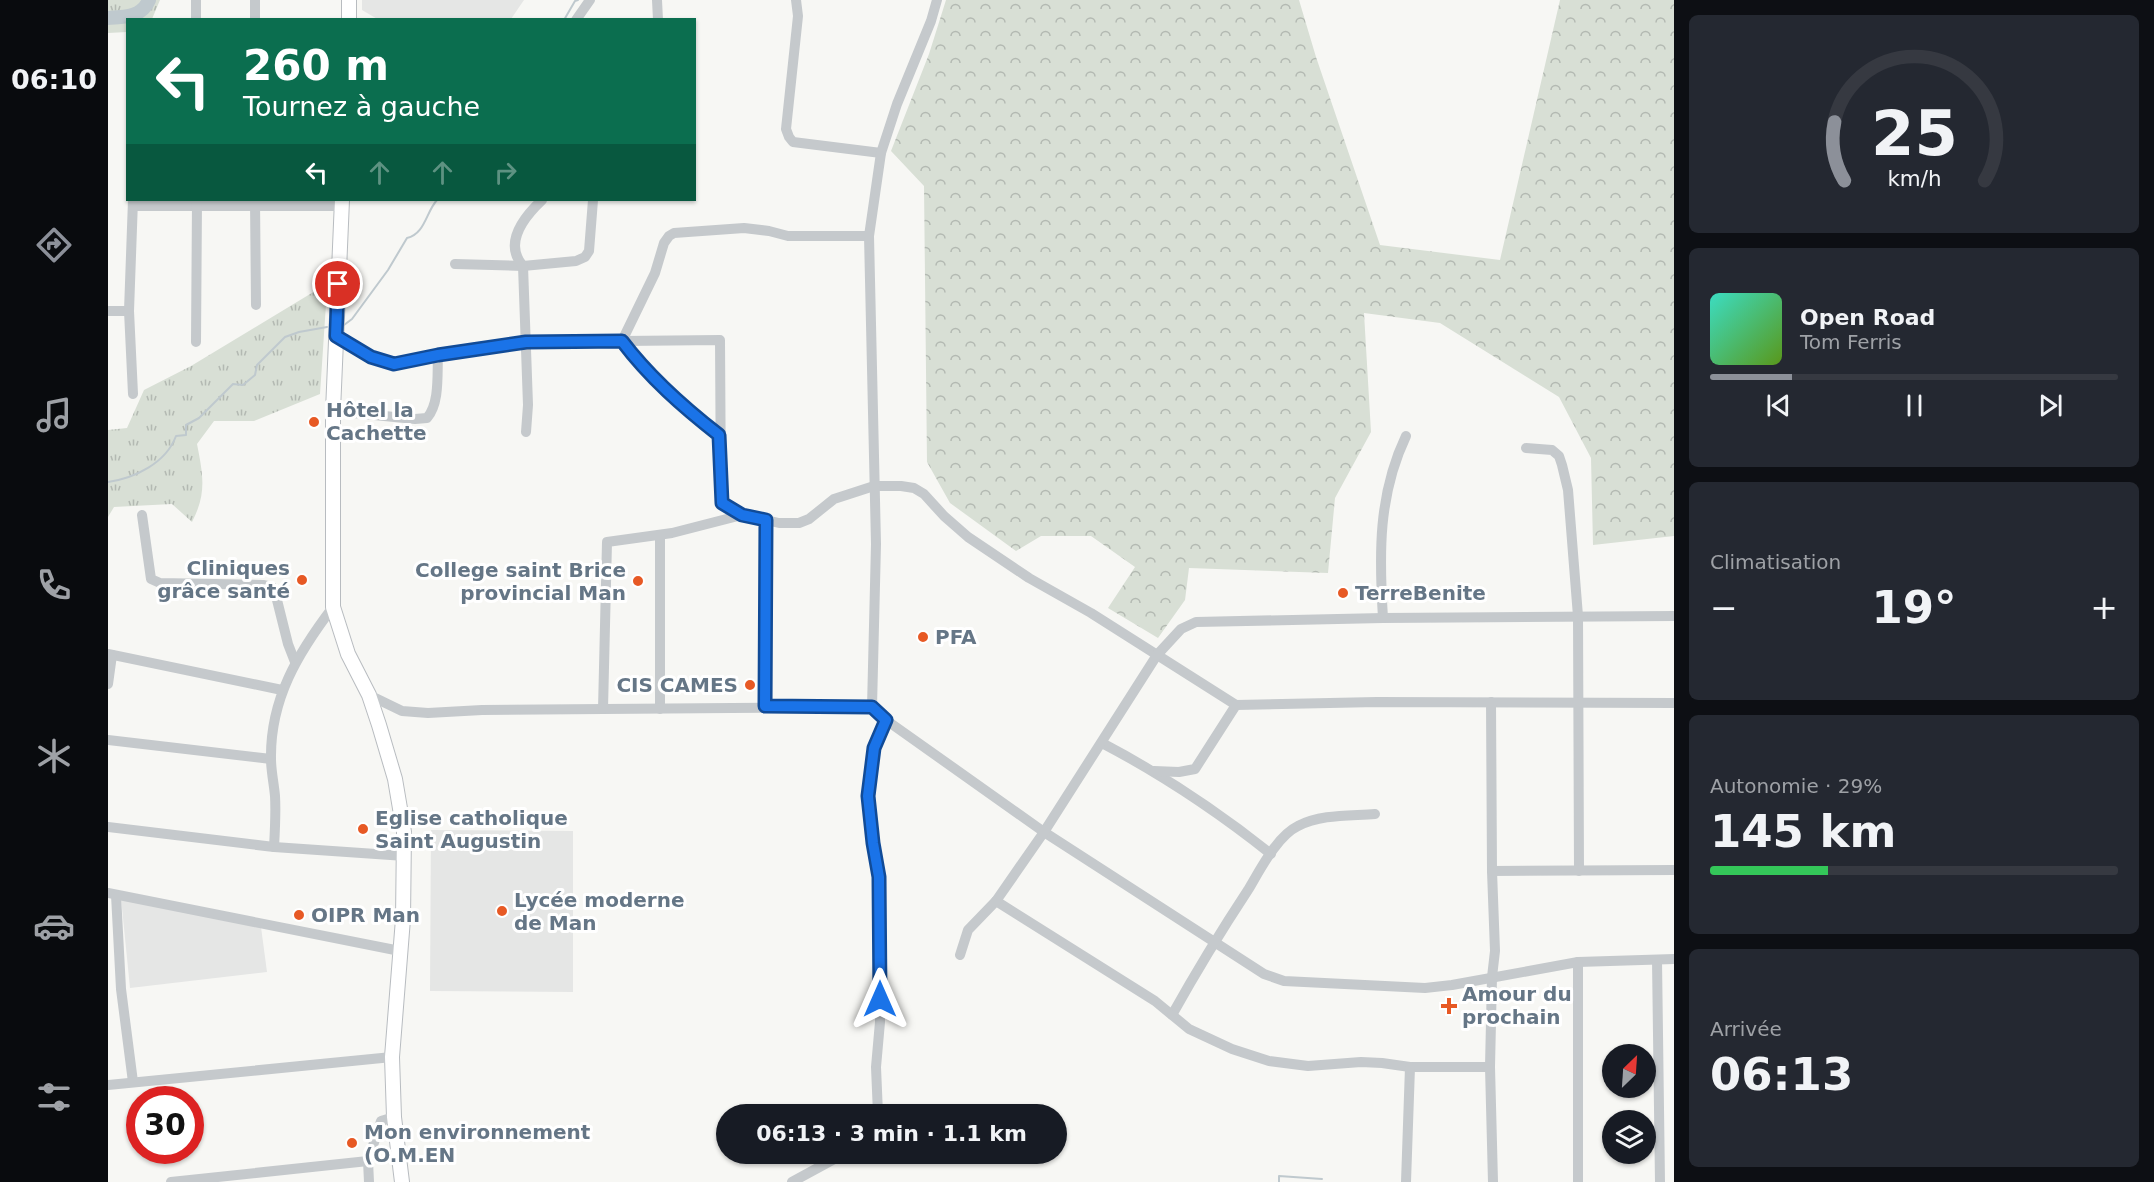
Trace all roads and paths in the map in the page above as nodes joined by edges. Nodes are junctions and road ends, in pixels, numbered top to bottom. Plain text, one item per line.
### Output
1 (196, 0) edge
2 (255, 0) edge
3 (349, 0) edge
4 (590, 0) edge
5 (657, 0) edge
6 (796, 0) edge
7 (938, 0) edge
8 (196, 18) edge
9 (255, 18) edge
10 (349, 18) edge
11 (577, 18) edge
12 (658, 18) edge
13 (881, 153) junction
14 (541, 201) edge
15 (593, 201) edge
16 (133, 202) edge
17 (197, 203) edge
18 (255, 203) edge
19 (342, 203) edge
20 (869, 236) junction
21 (455, 264) dead end
22 (523, 267) junction
23 (256, 305) dead end
24 (129, 311) junction
25 (108, 312) edge
26 (336, 336) junction
27 (622, 341) junction
28 (196, 342) dead end
29 (526, 342) junction
30 (438, 355) junction
31 (133, 393) dead end
32 (333, 411) junction
33 (526, 432) dead end
34 (719, 435) junction
35 (1406, 436) dead end
36 (1526, 448) dead end
37 (874, 486) junction
38 (142, 515) dead end
39 (742, 515) junction
40 (766, 520) junction
41 (660, 535) junction
42 (333, 607) junction
43 (1578, 616) junction
44 (1674, 616) edge
45 (1383, 618) junction
46 (110, 655) edge
47 (1157, 655) junction
48 (296, 662) junction
49 (108, 684) edge
50 (282, 690) junction
51 (369, 695) junction
52 (1491, 702) junction
53 (1578, 703) junction
54 (1674, 703) edge
55 (1236, 705) junction
56 (765, 706) junction
57 (872, 707) junction
58 (603, 709) junction
59 (660, 709) junction
60 (886, 720) junction
61 (108, 740) edge
62 (1102, 743) junction
63 (271, 759) junction
64 (1154, 771) junction
65 (1375, 814) dead end
66 (108, 827) edge
67 (1044, 832) junction
68 (274, 847) junction
69 (1271, 854) junction
70 (405, 856) junction
71 (1674, 870) edge
72 (1492, 871) junction
73 (1579, 871) junction
74 (112, 894) edge
75 (996, 901) junction
76 (1214, 943) junction
77 (400, 951) junction
78 (960, 955) dead end
79 (1674, 959) edge
80 (1657, 960) junction
81 (1578, 962) junction
82 (1492, 977) junction
83 (1172, 1015) junction
84 (392, 1057) junction
85 (1410, 1067) junction
86 (1490, 1067) junction
87 (133, 1082) junction
88 (108, 1085) edge
89 (878, 1104) edge
90 (394, 1117) junction
91 (368, 1161) junction
92 (825, 1164) edge
93 (222, 1179) edge
94 (171, 1182) edge
95 (369, 1182) edge
96 (402, 1182) edge
97 (792, 1182) edge
98 (1406, 1182) edge
99 (1493, 1182) edge
100 (1578, 1182) edge
101 (1659, 1182) edge

1 - 8 street
2 - 9 street
3 - 10 main road
4 - 11 street
5 - 12 street
6 - 13 street
7 - 13 street
13 - 20 street
14 - 22 street
15 - 22 street
16 - 17 street
16 - 24 street
17 - 18 street
17 - 28 street
18 - 19 street
18 - 23 street
19 - 26 main road
20 - 27 street
20 - 37 street
21 - 22 street
22 - 29 street
24 - 25 street
24 - 31 street
26 - 30 street
26 - 32 main road
27 - 29 street
27 - 34 street
27 - 34 street
29 - 30 street
29 - 33 street
30 - 32 street
32 - 42 main road
34 - 39 street
35 - 45 street
36 - 43 street
37 - 40 street
37 - 47 street
37 - 57 street
38 - 48 street
39 - 40 street
39 - 41 street
40 - 56 street
41 - 58 street
41 - 59 street
42 - 48 street
42 - 51 main road
43 - 44 street
43 - 45 street
43 - 53 street
45 - 47 street
46 - 49 street
46 - 50 street
47 - 55 street
47 - 62 street
48 - 50 street
50 - 63 street
51 - 58 street
51 - 70 main road
52 - 53 street
52 - 55 street
52 - 72 street
53 - 54 street
53 - 73 street
55 - 64 street
56 - 57 street
56 - 59 street
57 - 60 street
58 - 59 street
60 - 67 street
60 - 89 street
61 - 63 street
62 - 64 street
62 - 67 street
63 - 68 street
64 - 69 street
65 - 69 street
66 - 68 street
67 - 75 street
67 - 76 street
68 - 70 street
69 - 76 street
70 - 77 main road
71 - 73 street
72 - 73 street
72 - 82 street
74 - 77 street
74 - 87 street
75 - 78 street
75 - 83 street
76 - 82 street
76 - 83 street
77 - 84 main road
79 - 80 street
80 - 81 street
80 - 101 street
81 - 82 street
81 - 100 street
82 - 86 street
83 - 85 street
84 - 87 street
84 - 90 main road
85 - 86 street
85 - 98 street
86 - 99 street
87 - 88 street
90 - 91 street
90 - 96 main road
91 - 93 street
91 - 95 street
92 - 97 street
93 - 94 street

